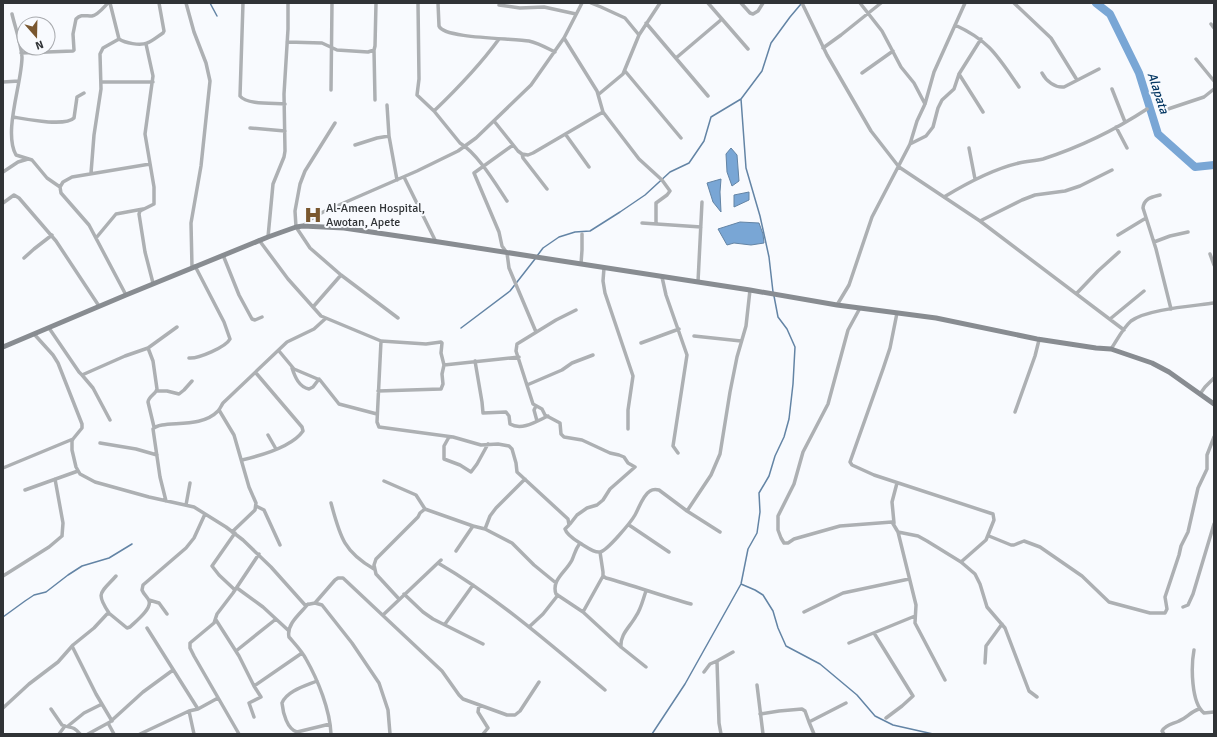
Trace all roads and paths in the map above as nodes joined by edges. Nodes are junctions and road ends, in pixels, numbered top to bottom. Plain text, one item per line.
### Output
1 (109, 3) edge
2 (159, 3) edge
3 (186, 3) edge
4 (243, 3) edge
5 (288, 3) edge
6 (332, 3) edge
7 (376, 3) edge
8 (418, 3) edge
9 (438, 3) edge
10 (582, 3) edge
11 (591, 3) edge
12 (660, 3) edge
13 (708, 3) edge
14 (741, 3) edge
15 (763, 3) edge
16 (802, 3) edge
17 (860, 3) edge
18 (880, 3) edge
19 (965, 3) edge
20 (1014, 3) edge
21 (499, 5) dead end
22 (869, 13) junction
23 (12, 14) dead end
24 (576, 14) junction
25 (722, 19) junction
26 (646, 23) junction
27 (1211, 24) dead end
28 (955, 25) junction
29 (1214, 28) edge
30 (16, 31) edge
31 (638, 35) junction
32 (564, 38) junction
33 (119, 39) junction
34 (499, 39) junction
35 (981, 39) junction
36 (287, 42) junction
37 (146, 44) junction
38 (330, 47) junction
39 (823, 48) junction
40 (748, 49) dead end
41 (374, 50) junction
42 (893, 51) junction
43 (56, 52) edge
44 (555, 52) junction
45 (21, 56) edge
46 (676, 58) junction
47 (1196, 59) dead end
48 (1099, 69) dead end
49 (625, 71) junction
50 (862, 73) dead end
51 (1042, 73) dead end
52 (959, 74) junction
53 (1076, 80) junction
54 (19, 81) junction
55 (1214, 81) edge
56 (3, 82) edge
57 (102, 82) junction
58 (153, 82) junction
59 (1019, 87) dead end
60 (1112, 89) dead end
61 (1214, 89) edge
62 (331, 90) dead end
63 (84, 93) dead end
64 (599, 94) junction
65 (708, 96) dead end
66 (375, 100) dead end
67 (285, 104) junction
68 (925, 104) junction
69 (387, 105) dead end
70 (1147, 109) dead end
71 (1168, 109) dead end
72 (434, 111) junction
73 (603, 112) junction
74 (983, 112) dead end
75 (13, 118) junction
76 (494, 121) junction
77 (1125, 122) junction
78 (335, 123) dead end
79 (1116, 127) junction
80 (250, 128) dead end
81 (285, 131) junction
82 (566, 134) junction
83 (389, 136) junction
84 (681, 138) dead end
85 (513, 144) junction
86 (910, 144) junction
87 (355, 145) dead end
88 (465, 147) junction
89 (968, 148) dead end
90 (1127, 148) dead end
91 (522, 154) junction
92 (29, 159) junction
93 (150, 164) junction
94 (482, 166) junction
95 (589, 167) dead end
96 (899, 167) junction
97 (1112, 170) dead end
98 (3, 172) edge
99 (91, 174) junction
100 (404, 177) junction
101 (396, 180) junction
102 (975, 180) junction
103 (60, 187) junction
104 (547, 189) dead end
105 (1160, 195) dead end
106 (944, 197) junction
107 (507, 201) dead end
108 (702, 202) dead end
109 (3, 204) edge
110 (144, 209) junction
111 (1146, 218) junction
112 (980, 221) junction
113 (642, 223) dead end
114 (656, 224) junction
115 (303, 226) junction
116 (296, 227) junction
117 (701, 227) junction
118 (1188, 232) dead end
119 (582, 234) dead end
120 (1118, 234) dead end
121 (52, 235) junction
122 (268, 237) junction
123 (96, 238) junction
124 (259, 240) junction
125 (436, 242) junction
126 (1154, 242) junction
127 (1118, 252) dead end
128 (507, 253) junction
129 (1210, 254) dead end
130 (223, 255) junction
131 (24, 258) dead end
132 (581, 264) junction
133 (1214, 265) edge
134 (194, 267) junction
135 (604, 268) junction
136 (341, 275) junction
137 (662, 277) junction
138 (698, 282) junction
139 (153, 283) junction
140 (750, 290) junction
141 (1144, 291) dead end
142 (1077, 293) junction
143 (126, 295) junction
144 (1214, 303) edge
145 (837, 305) junction
146 (98, 306) junction
147 (314, 307) junction
148 (860, 308) junction
149 (1171, 309) junction
150 (576, 310) dead end
151 (897, 313) junction
152 (262, 317) dead end
153 (398, 318) dead end
154 (325, 319) junction
155 (1110, 319) junction
156 (177, 327) dead end
157 (48, 328) junction
158 (679, 329) junction
159 (1124, 330) junction
160 (536, 332) junction
161 (34, 334) junction
162 (694, 336) dead end
163 (1039, 340) junction
164 (381, 341) junction
165 (741, 341) junction
166 (640, 343) dead end
167 (3, 348) edge
168 (148, 348) junction
169 (1111, 349) junction
170 (279, 351) junction
171 (593, 355) dead end
172 (519, 357) junction
173 (189, 358) dead end
174 (475, 361) junction
175 (444, 365) junction
176 (292, 368) junction
177 (256, 373) junction
178 (82, 375) junction
179 (1214, 378) edge
180 (319, 379) junction
181 (192, 381) dead end
182 (527, 385) junction
183 (156, 391) junction
184 (378, 391) junction
185 (1200, 394) junction
186 (1214, 404) edge
187 (536, 406) junction
188 (219, 410) junction
189 (1015, 412) dead end
190 (377, 414) junction
191 (548, 416) junction
192 (110, 420) dead end
193 (537, 421) junction
194 (154, 427) junction
195 (628, 429) dead end
196 (268, 435) dead end
197 (449, 437) junction
198 (1214, 437) edge
199 (73, 439) junction
200 (100, 443) dead end
201 (488, 444) junction
202 (276, 449) junction
203 (678, 453) dead end
204 (157, 455) junction
205 (242, 460) junction
206 (3, 468) edge
207 (78, 471) junction
208 (525, 479) junction
209 (55, 480) junction
210 (384, 481) dead end
211 (190, 483) dead end
212 (897, 483) junction
213 (25, 490) dead end
214 (166, 501) junction
215 (331, 503) dead end
216 (186, 505) junction
217 (256, 506) junction
218 (425, 509) junction
219 (687, 511) junction
220 (205, 514) junction
221 (894, 523) junction
222 (628, 524) junction
223 (1214, 524) edge
224 (569, 525) junction
225 (473, 526) junction
226 (485, 529) junction
227 (720, 532) dead end
228 (898, 532) junction
229 (234, 533) junction
230 (989, 536) junction
231 (1212, 537) edge
232 (580, 543) junction
233 (280, 545) dead end
234 (456, 551) dead end
235 (600, 552) junction
236 (669, 552) dead end
237 (259, 554) junction
238 (961, 562) junction
239 (374, 569) junction
240 (3, 576) edge
241 (116, 576) dead end
242 (603, 576) junction
243 (909, 579) junction
244 (556, 583) junction
245 (473, 585) junction
246 (236, 589) junction
247 (646, 591) junction
248 (404, 594) junction
249 (558, 595) junction
250 (399, 599) junction
251 (149, 600) junction
252 (316, 603) junction
253 (308, 604) junction
254 (690, 604) dead end
255 (1183, 607) dead end
256 (584, 612) junction
257 (804, 612) dead end
258 (109, 613) junction
259 (167, 614) dead end
260 (383, 615) junction
261 (915, 616) junction
262 (276, 619) junction
263 (216, 620) junction
264 (445, 624) junction
265 (1002, 624) junction
266 (529, 627) junction
267 (147, 628) dead end
268 (289, 631) junction
269 (874, 633) junction
270 (849, 643) dead end
271 (483, 644) dead end
272 (72, 646) junction
273 (621, 647) junction
274 (1194, 650) dead end
275 (236, 651) junction
276 (733, 652) dead end
277 (302, 653) junction
278 (717, 661) junction
279 (985, 663) dead end
280 (646, 667) dead end
281 (173, 670) junction
282 (704, 672) dead end
283 (945, 680) dead end
284 (317, 681) junction
285 (539, 682) dead end
286 (757, 685) dead end
287 (254, 686) junction
288 (605, 690) dead end
289 (1037, 697) dead end
290 (218, 698) junction
291 (846, 703) dead end
292 (102, 704) junction
293 (479, 705) junction
294 (4, 706) edge
295 (51, 709) dead end
296 (198, 709) junction
297 (1199, 709) junction
298 (189, 711) junction
299 (1214, 712) edge
300 (760, 714) junction
301 (254, 718) dead end
302 (886, 718) dead end
303 (112, 720) junction
304 (809, 722) junction
305 (108, 723) junction
306 (330, 724) junction
307 (67, 726) junction
308 (59, 734) edge
309 (80, 734) edge
310 (88, 734) edge
311 (114, 734) edge
312 (140, 734) edge
313 (194, 734) edge
314 (239, 734) edge
315 (331, 734) edge
316 (390, 734) edge
317 (483, 734) edge
318 (721, 734) edge
319 (763, 734) edge
320 (814, 734) edge
321 (1164, 734) edge

1 - 33 street
1 - 43 street
2 - 37 street
3 - 134 street
4 - 67 street
5 - 36 street
6 - 38 street
7 - 41 street
8 - 72 street
9 - 34 street
10 - 24 street
11 - 31 street
12 - 26 street
13 - 25 street
14 - 15 street
16 - 39 street
17 - 22 street
18 - 22 street
19 - 28 street
20 - 53 street
21 - 24 street
22 - 39 street
22 - 42 street
23 - 30 street
24 - 32 street
25 - 40 street
25 - 46 street
26 - 31 street
26 - 46 street
27 - 29 street
28 - 35 street
28 - 68 street
31 - 49 street
32 - 44 street
32 - 64 street
33 - 37 street
33 - 57 street
34 - 44 street
34 - 72 street
35 - 52 street
35 - 59 street
36 - 38 street
36 - 67 street
37 - 58 street
38 - 41 street
38 - 62 street
39 - 96 street
41 - 66 street
42 - 50 street
42 - 68 street
44 - 76 street
45 - 54 street
46 - 65 street
47 - 55 street
48 - 53 street
49 - 64 street
49 - 84 street
51 - 53 street
52 - 74 street
52 - 86 street
54 - 56 street
54 - 75 street
57 - 58 street
57 - 99 street
58 - 93 street
60 - 77 street
61 - 71 street
63 - 75 street
64 - 73 street
67 - 81 street
68 - 86 street
69 - 83 street
70 - 77 street
72 - 88 street
73 - 82 street
73 - 114 street
75 - 92 street
76 - 85 street
76 - 88 street
77 - 79 street
78 - 116 street
79 - 90 street
79 - 102 street
80 - 81 street
81 - 122 street
82 - 91 street
82 - 95 street
83 - 87 street
83 - 101 street
85 - 91 street
85 - 94 street
86 - 96 street
88 - 94 street
88 - 100 street
89 - 102 street
91 - 104 street
92 - 98 street
92 - 103 street
93 - 99 street
93 - 110 street
94 - 107 street
94 - 128 street
96 - 106 street
96 - 145 street
97 - 112 street
99 - 103 street
100 - 101 street
100 - 125 street
101 - 115 street
102 - 106 street
103 - 123 street
105 - 111 street
106 - 112 street
108 - 117 street
109 - 121 street
110 - 123 street
110 - 139 street
111 - 120 street
111 - 126 street
112 - 142 street
113 - 114 street
114 - 117 street
115 - 116 main road
115 - 125 main road
116 - 122 main road
116 - 136 street
117 - 138 street
118 - 126 street
119 - 132 street
121 - 131 street
121 - 146 street
122 - 124 main road
123 - 143 street
124 - 130 main road
124 - 147 street
125 - 128 main road
126 - 149 street
127 - 142 street
128 - 132 main road
128 - 160 street
129 - 133 street
130 - 134 main road
130 - 152 street
132 - 135 main road
134 - 139 main road
134 - 173 street
135 - 137 main road
135 - 195 street
136 - 147 street
136 - 153 street
137 - 138 main road
137 - 158 street
138 - 140 main road
139 - 143 main road
140 - 145 main road
140 - 165 street
141 - 155 street
142 - 155 street
143 - 146 main road
144 - 149 street
145 - 148 main road
146 - 157 main road
147 - 154 street
148 - 151 main road
148 - 221 street
149 - 159 street
150 - 160 street
151 - 163 main road
151 - 212 street
154 - 164 street
154 - 170 street
155 - 159 street
156 - 168 street
157 - 161 main road
157 - 178 street
158 - 166 street
158 - 203 street
159 - 169 street
160 - 172 street
161 - 167 main road
161 - 199 street
162 - 165 street
163 - 169 main road
163 - 189 street
164 - 175 street
164 - 184 street
165 - 219 street
168 - 178 street
168 - 183 street
169 - 185 main road
170 - 176 street
170 - 177 street
171 - 182 street
172 - 174 street
172 - 182 street
174 - 175 street
174 - 193 street
175 - 184 street
176 - 180 street
176 - 180 street
177 - 188 street
177 - 202 street
178 - 192 street
179 - 185 street
180 - 190 street
181 - 183 street
182 - 187 street
183 - 194 street
184 - 190 street
185 - 186 main road
187 - 191 street
187 - 193 street
188 - 194 street
188 - 205 street
190 - 197 street
191 - 193 street
191 - 224 street
194 - 204 street
196 - 202 street
197 - 201 street
197 - 201 street
198 - 230 street
199 - 206 street
199 - 207 street
200 - 204 street
201 - 208 street
202 - 205 street
204 - 214 street
205 - 217 street
207 - 209 street
207 - 214 street
208 - 224 street
208 - 226 street
209 - 213 street
209 - 240 street
210 - 218 street
211 - 216 street
212 - 221 street
212 - 230 street
214 - 216 street
215 - 239 street
216 - 220 street
217 - 229 street
217 - 233 street
218 - 225 street
218 - 239 street
219 - 222 street
219 - 227 street
220 - 229 street
220 - 251 street
221 - 228 street
222 - 235 street
222 - 236 street
223 - 231 street
224 - 232 street
225 - 226 street
225 - 234 street
226 - 244 street
228 - 238 street
228 - 243 street
229 - 237 street
229 - 246 street
230 - 238 street
231 - 255 street
232 - 235 street
232 - 244 street
235 - 242 street
237 - 246 street
237 - 253 street
238 - 265 street
239 - 250 street
241 - 258 street
242 - 247 street
242 - 256 street
243 - 257 street
243 - 261 street
244 - 249 street
245 - 248 street
245 - 264 street
245 - 266 street
246 - 262 street
246 - 263 street
247 - 254 street
247 - 273 street
248 - 250 street
248 - 264 street
249 - 256 street
249 - 266 street
250 - 260 street
251 - 258 street
251 - 259 street
252 - 253 street
252 - 260 street
252 - 316 street
253 - 268 street
256 - 273 street
258 - 272 street
260 - 293 street
261 - 269 street
261 - 283 street
262 - 268 street
262 - 275 street
263 - 275 street
263 - 290 street
264 - 271 street
265 - 279 street
265 - 289 street
266 - 288 street
267 - 281 street
268 - 277 street
269 - 270 street
269 - 302 street
272 - 292 street
272 - 294 street
273 - 280 street
274 - 297 street
275 - 287 street
276 - 278 street
277 - 284 street
277 - 287 street
278 - 282 street
278 - 318 street
281 - 296 street
281 - 303 street
284 - 306 street
284 - 306 street
285 - 293 street
286 - 300 street
287 - 301 street
290 - 296 street
290 - 314 street
291 - 304 street
292 - 303 street
292 - 307 street
293 - 317 street
295 - 307 street
296 - 298 street
297 - 299 street
297 - 321 street
298 - 312 street
298 - 313 street
300 - 304 street
300 - 319 street
303 - 305 street
304 - 320 street
305 - 310 street
305 - 311 street
306 - 315 street
307 - 308 street
307 - 309 street

